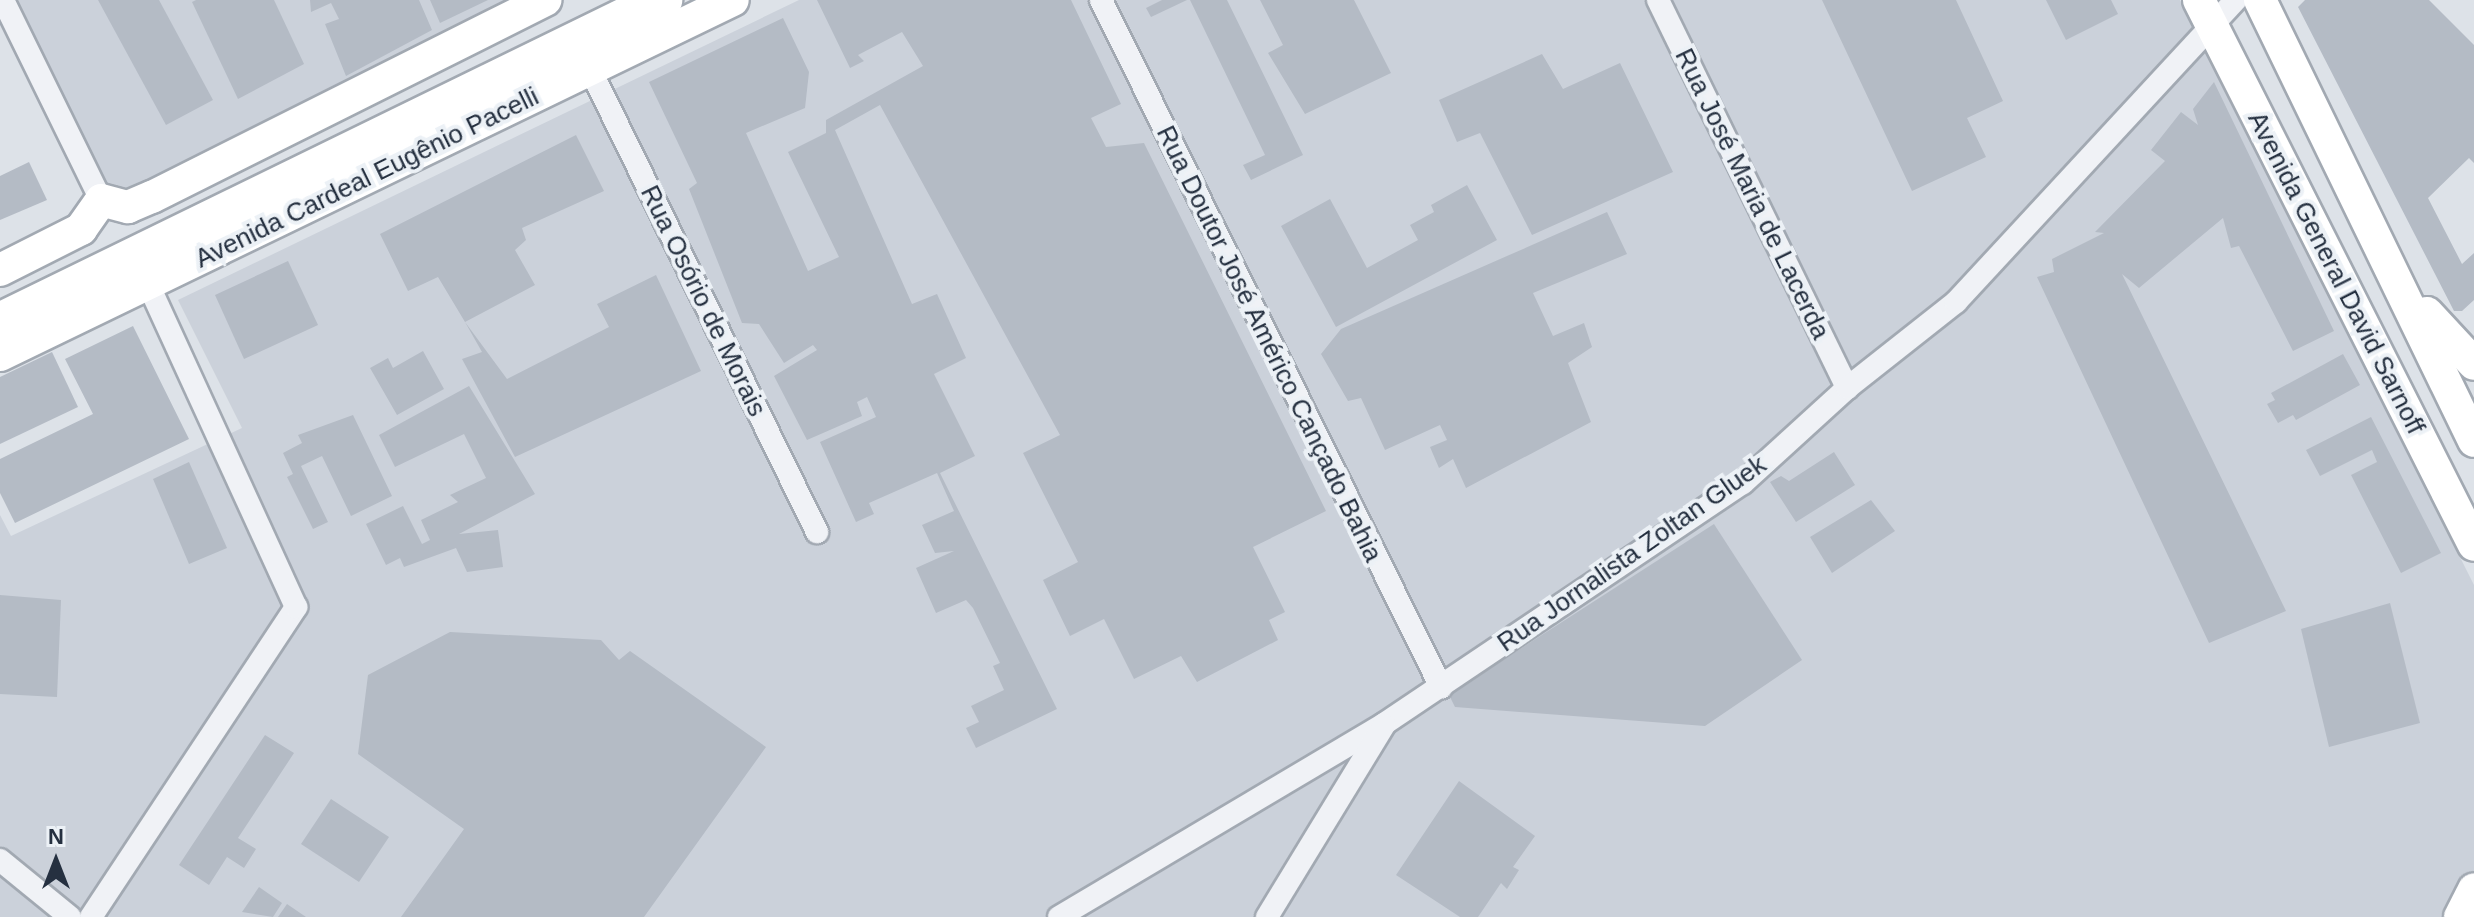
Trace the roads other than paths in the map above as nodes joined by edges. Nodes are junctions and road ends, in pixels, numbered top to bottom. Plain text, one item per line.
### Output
1 (3, 0) edge
2 (545, 0) edge
3 (604, 0) edge
4 (662, 0) edge
5 (733, 0) edge
6 (1101, 0) edge
7 (1658, 0) edge
8 (2236, 0) edge
9 (2260, 0) edge
10 (2205, 13) edge
11 (590, 69) junction
12 (101, 200) junction
13 (2387, 264) junction
14 (0, 270) edge
15 (148, 284) junction
16 (0, 295) edge
17 (0, 323) edge
18 (0, 355) edge
19 (2474, 364) edge
20 (1847, 388) junction
21 (2474, 441) edge
22 (817, 532) dead end
23 (2474, 545) edge
24 (1441, 687) junction
25 (1384, 724) junction
26 (0, 860) edge
27 (2474, 889) edge
28 (70, 917) edge
29 (91, 917) edge
30 (1059, 917) edge
31 (1267, 917) edge
32 (2460, 917) edge

1 - 12 street
2 - 12 main road
3 - 16 highway
4 - 17 highway, Avenida Cardeal Eugênio Pacelli
5 - 11 main road, Avenida Cardeal Eugênio Pacelli
6 - 24 street, Rua Doutor José Américo Cançado Bahia
7 - 20 street, Rua José Maria de Lacerda
8 - 10 street, Rua Jornalista Zoltan Gluek
9 - 13 main road, Avenida General David Sarnoff
10 - 20 street, Rua Jornalista Zoltan Gluek
10 - 23 main road, Avenida General David Sarnoff
11 - 15 main road, Avenida Cardeal Eugênio Pacelli
11 - 22 street, Rua Osório de Morais
12 - 14 main road
13 - 19 main road
13 - 21 main road
15 - 18 main road, Avenida Cardeal Eugênio Pacelli
15 - 29 street
20 - 24 street, Rua Jornalista Zoltan Gluek
24 - 25 street, Rua Jornalista Zoltan Gluek
25 - 30 street, Rua Jornalista Zoltan Gluek
25 - 31 street
26 - 28 street
27 - 32 main road

